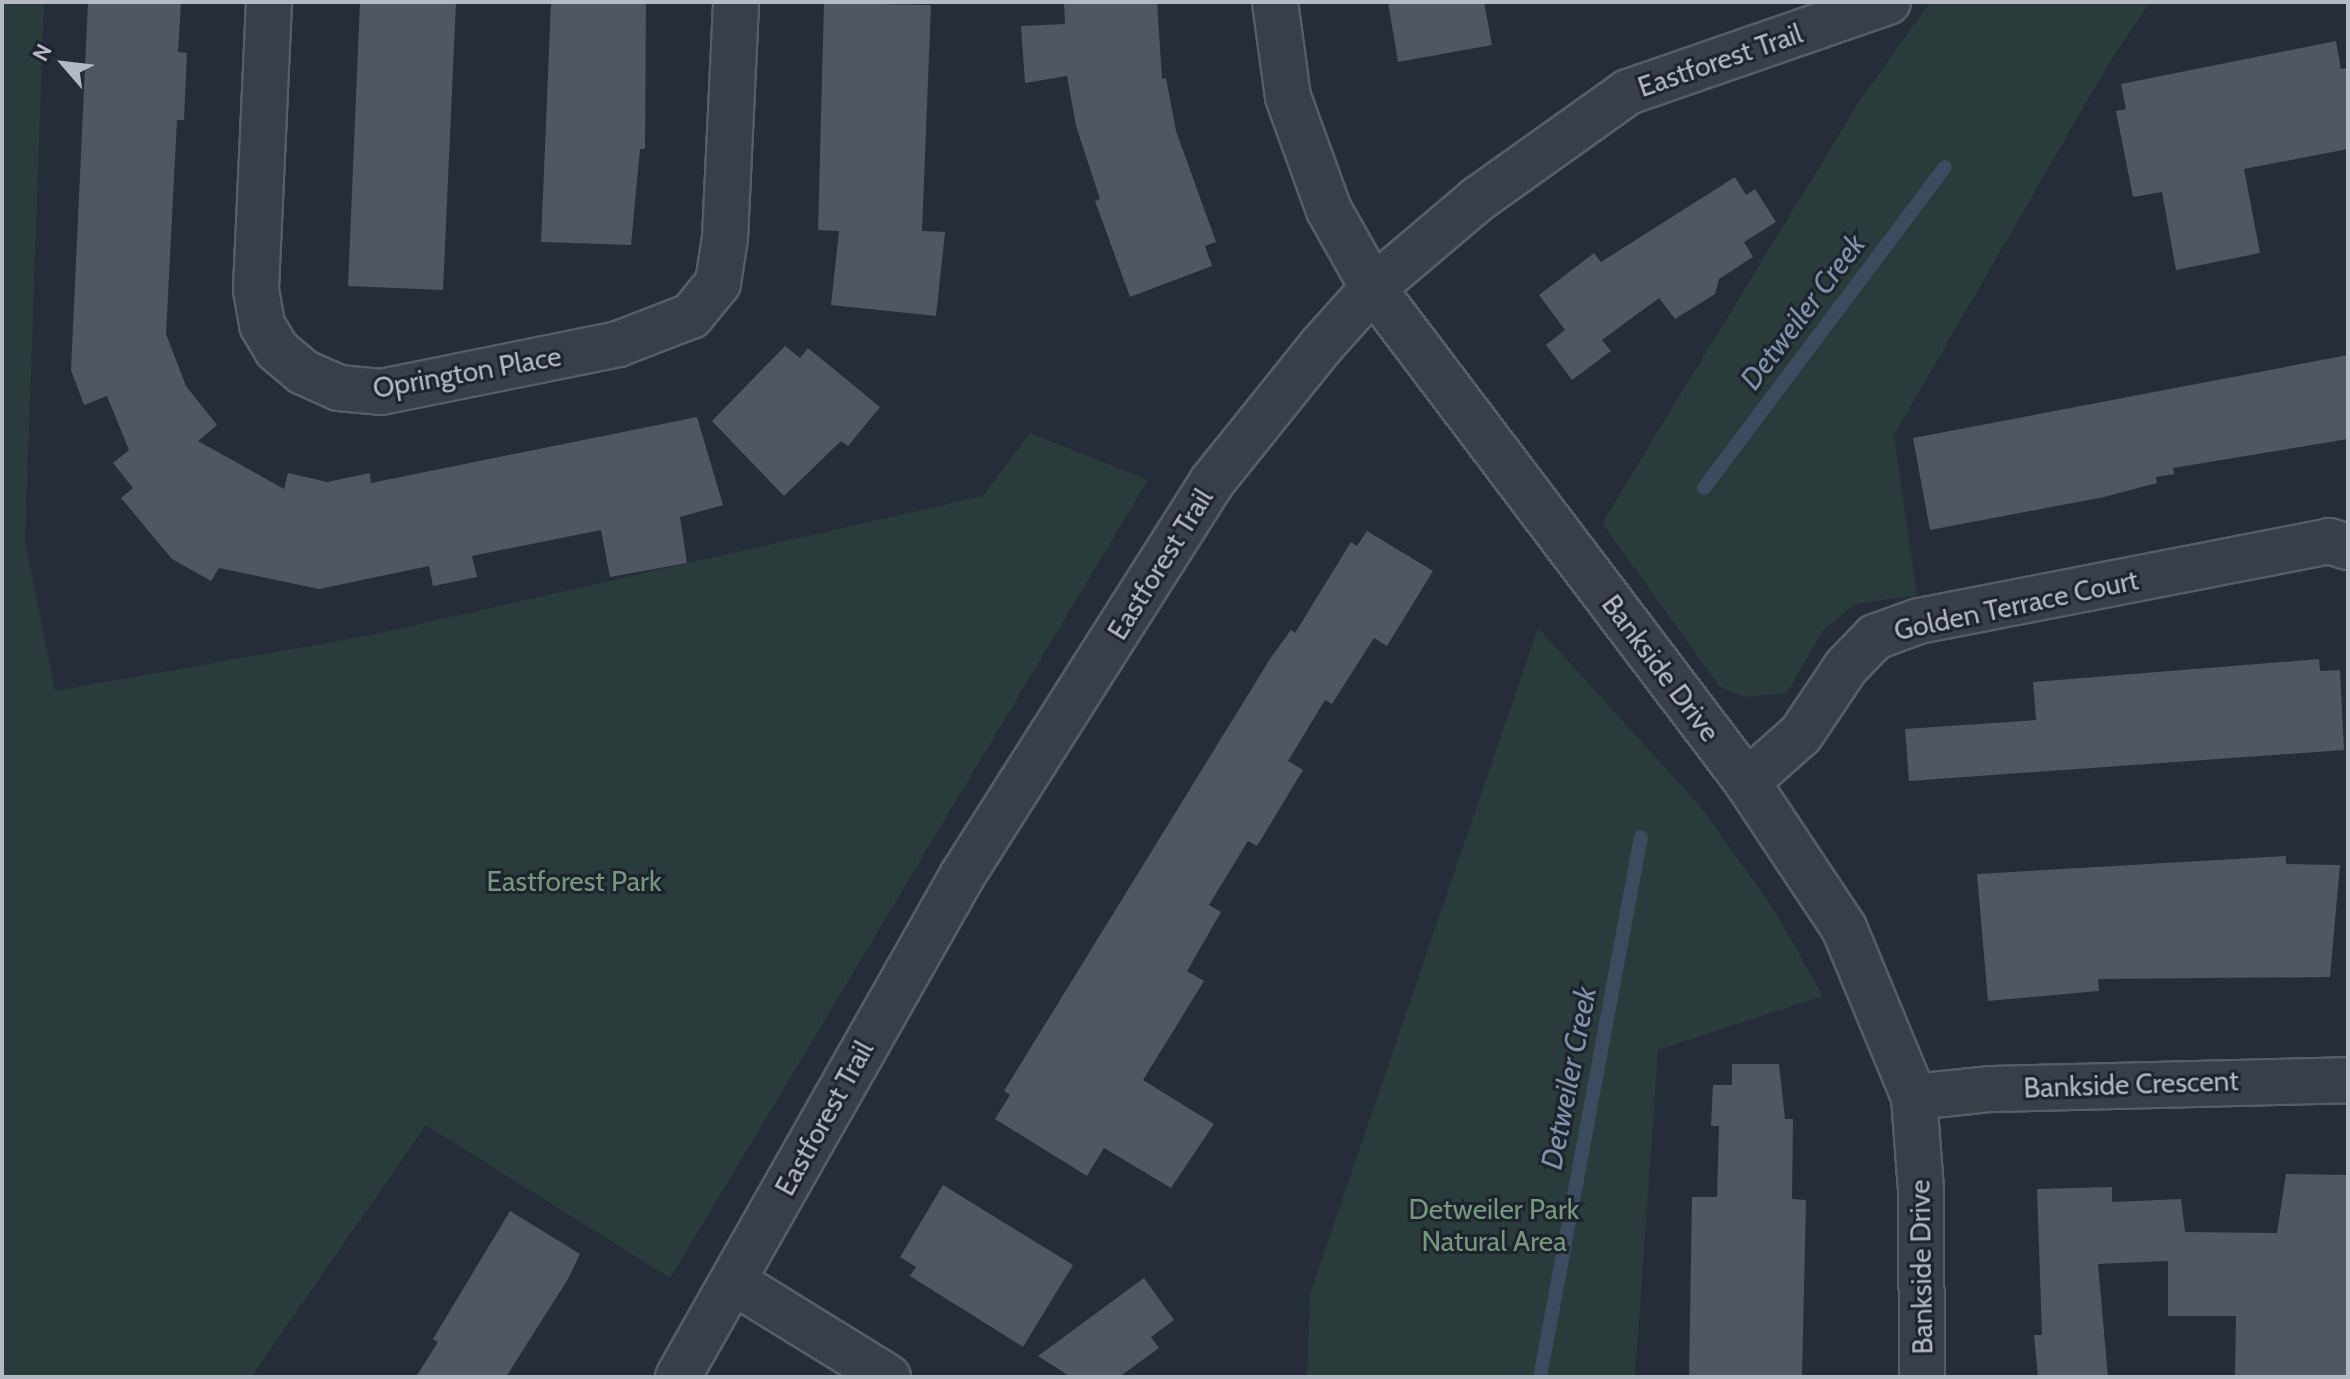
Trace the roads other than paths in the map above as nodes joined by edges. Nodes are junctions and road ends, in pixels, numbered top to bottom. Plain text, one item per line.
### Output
1 (269, 2) edge
2 (736, 2) edge
3 (1275, 2) edge
4 (1888, 2) edge
5 (1373, 288) junction
6 (2348, 547) edge
7 (1747, 782) junction
8 (2348, 1080) edge
9 (1914, 1097) junction
10 (734, 1282) junction
11 (678, 1377) edge
12 (888, 1377) edge
13 (1922, 1377) edge

1 - 2 street, Oprington Place
3 - 5 street, Bankside Drive
4 - 5 street, Eastforest Trail
5 - 7 street, Bankside Drive
5 - 10 street, Eastforest Trail
6 - 7 street, Golden Terrace Court
7 - 9 street, Bankside Drive
8 - 9 street, Bankside Crescent
9 - 13 street, Bankside Drive
10 - 11 street, Eastforest Trail
10 - 12 street

